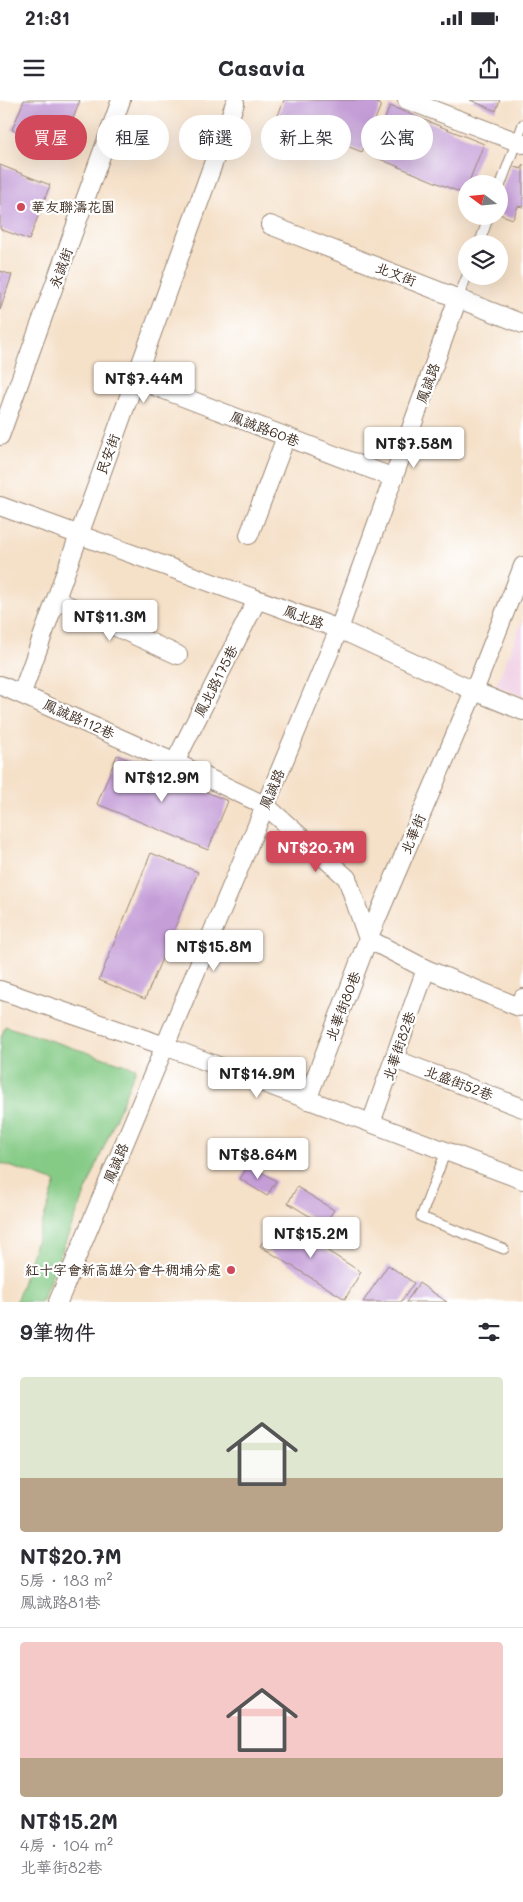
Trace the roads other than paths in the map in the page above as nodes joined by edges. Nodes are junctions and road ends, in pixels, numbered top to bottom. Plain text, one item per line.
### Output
1 (121, 100) edge
2 (407, 100) edge
3 (236, 103) dead end
4 (523, 124) edge
5 (520, 143) edge
6 (505, 175) edge
7 (270, 225) dead end
8 (463, 285) edge
9 (458, 298) junction
10 (523, 324) edge
11 (136, 379) junction
12 (0, 436) edge
13 (286, 437) junction
14 (394, 478) junction
15 (0, 506) edge
16 (249, 534) dead end
17 (79, 535) junction
18 (523, 566) edge
19 (56, 600) junction
20 (257, 600) junction
21 (339, 630) junction
22 (178, 655) dead end
23 (0, 685) edge
24 (474, 691) junction
25 (22, 693) junction
26 (523, 711) edge
27 (175, 762) junction
28 (266, 806) junction
29 (368, 939) junction
30 (426, 969) junction
31 (0, 990) edge
32 (522, 1005) edge
33 (165, 1046) junction
34 (394, 1059) junction
35 (307, 1100) junction
36 (523, 1108) edge
37 (371, 1123) junction
38 (446, 1151) junction
39 (523, 1180) edge
40 (504, 1249) dead end
41 (58, 1302) edge

1 - 12 street, 永誠街
2 - 5 street
3 - 11 street, 民安街
4 - 5 lane
5 - 6 lane
7 - 9 street, 北文街
8 - 9 lane
9 - 10 street, 北文街
9 - 14 street, 鳳誠路
11 - 13 street, 鳳誠路60巷
11 - 17 street, 民安街
13 - 14 street, 鳳誠路60巷
13 - 16 street
14 - 21 street, 鳳誠路
15 - 17 street, 鳳北路
17 - 19 street, 民安街
17 - 20 street, 鳳北路
18 - 24 street, 北華街
19 - 22 street
19 - 25 street, 民安街
20 - 21 street, 鳳北路
20 - 27 street, 鳳北路175巷
21 - 24 street, 鳳北路
21 - 28 street, 鳳誠路
23 - 25 street, 鳳誠路112巷
24 - 26 street, 鳳北路
24 - 29 street, 北華街
25 - 27 street, 鳳誠路112巷
27 - 28 street, 鳳誠路112巷
28 - 29 street, 鳳誠路112巷
28 - 33 street, 鳳誠路
29 - 30 street
29 - 35 street, 北華街80巷
30 - 32 street
30 - 34 street, 北華街82巷
31 - 33 street
33 - 35 street
33 - 41 street, 鳳誠路
34 - 36 street, 北盛街52巷
34 - 37 street, 北華街82巷
35 - 37 street
37 - 38 street
38 - 39 street
38 - 40 lane

